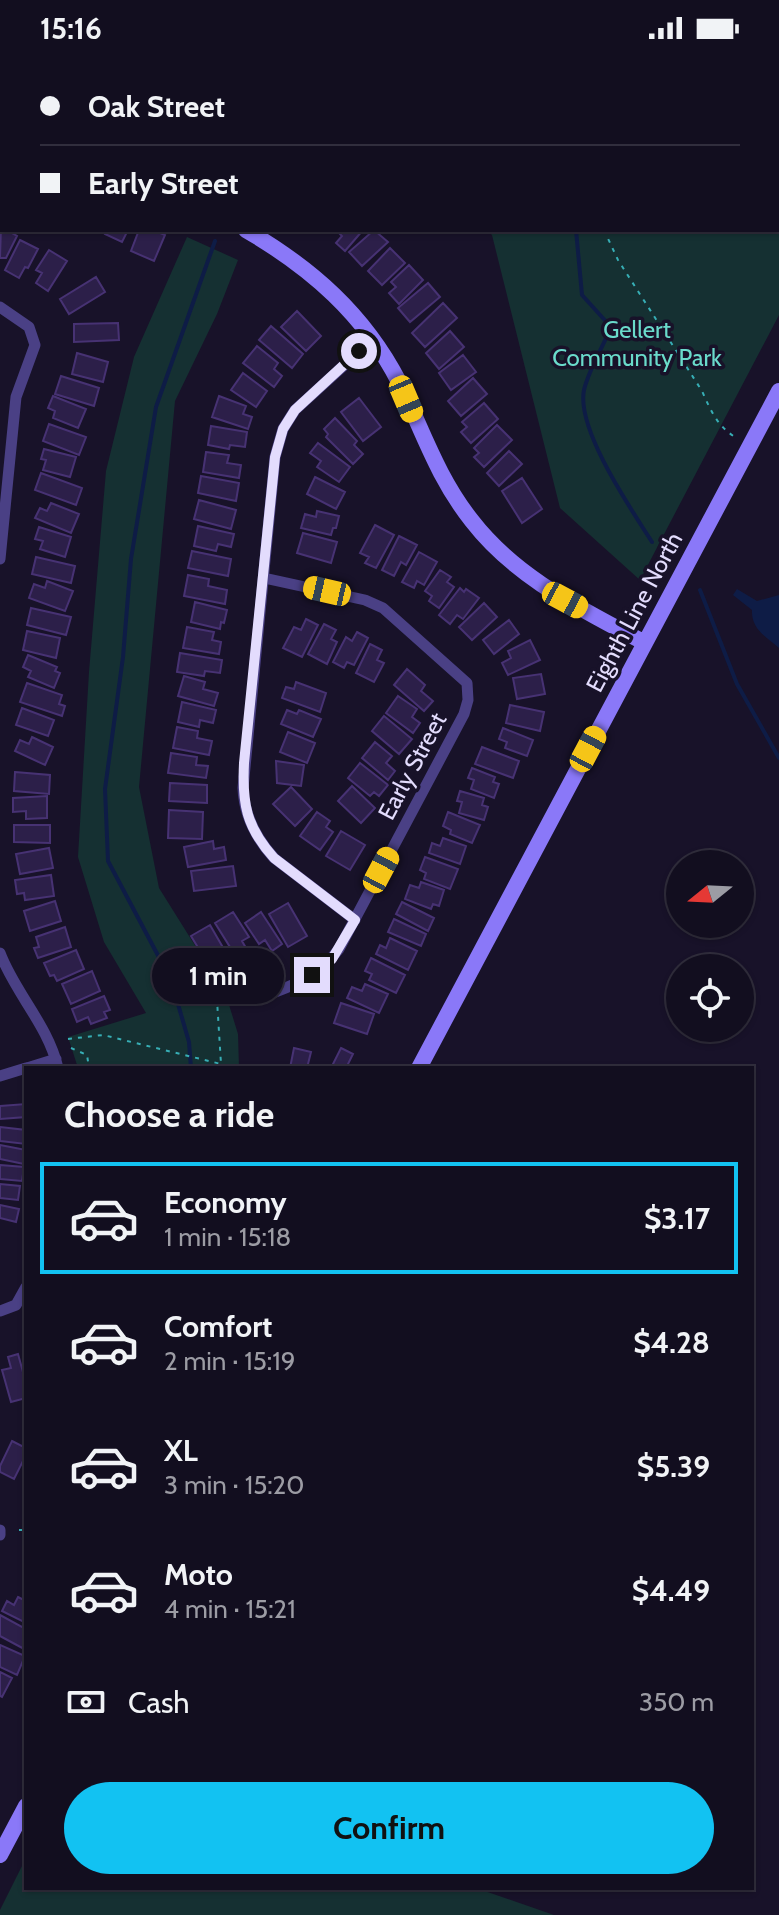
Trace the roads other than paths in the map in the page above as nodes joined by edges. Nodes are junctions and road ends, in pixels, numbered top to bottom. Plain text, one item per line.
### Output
1 (249, 232) edge
2 (0, 307) edge
3 (373, 339) junction
4 (779, 391) edge
5 (0, 559) edge
6 (264, 578) junction
7 (645, 643) junction
8 (355, 920) junction
9 (0, 953) edge
10 (261, 997) dead end
11 (57, 1064) edge
12 (420, 1066) edge
13 (24, 1069) edge
14 (0, 1076) edge
15 (24, 1291) edge
16 (0, 1311) edge
17 (24, 1810) edge
18 (0, 1855) edge

1 - 3 street
2 - 5 street
3 - 6 street
3 - 7 street
4 - 7 street, Eighth Line North
6 - 8 street
6 - 8 street, Early Street
7 - 12 street, Eighth Line North
8 - 10 street, Early Street
9 - 11 street
13 - 14 street
15 - 16 street
17 - 18 street

